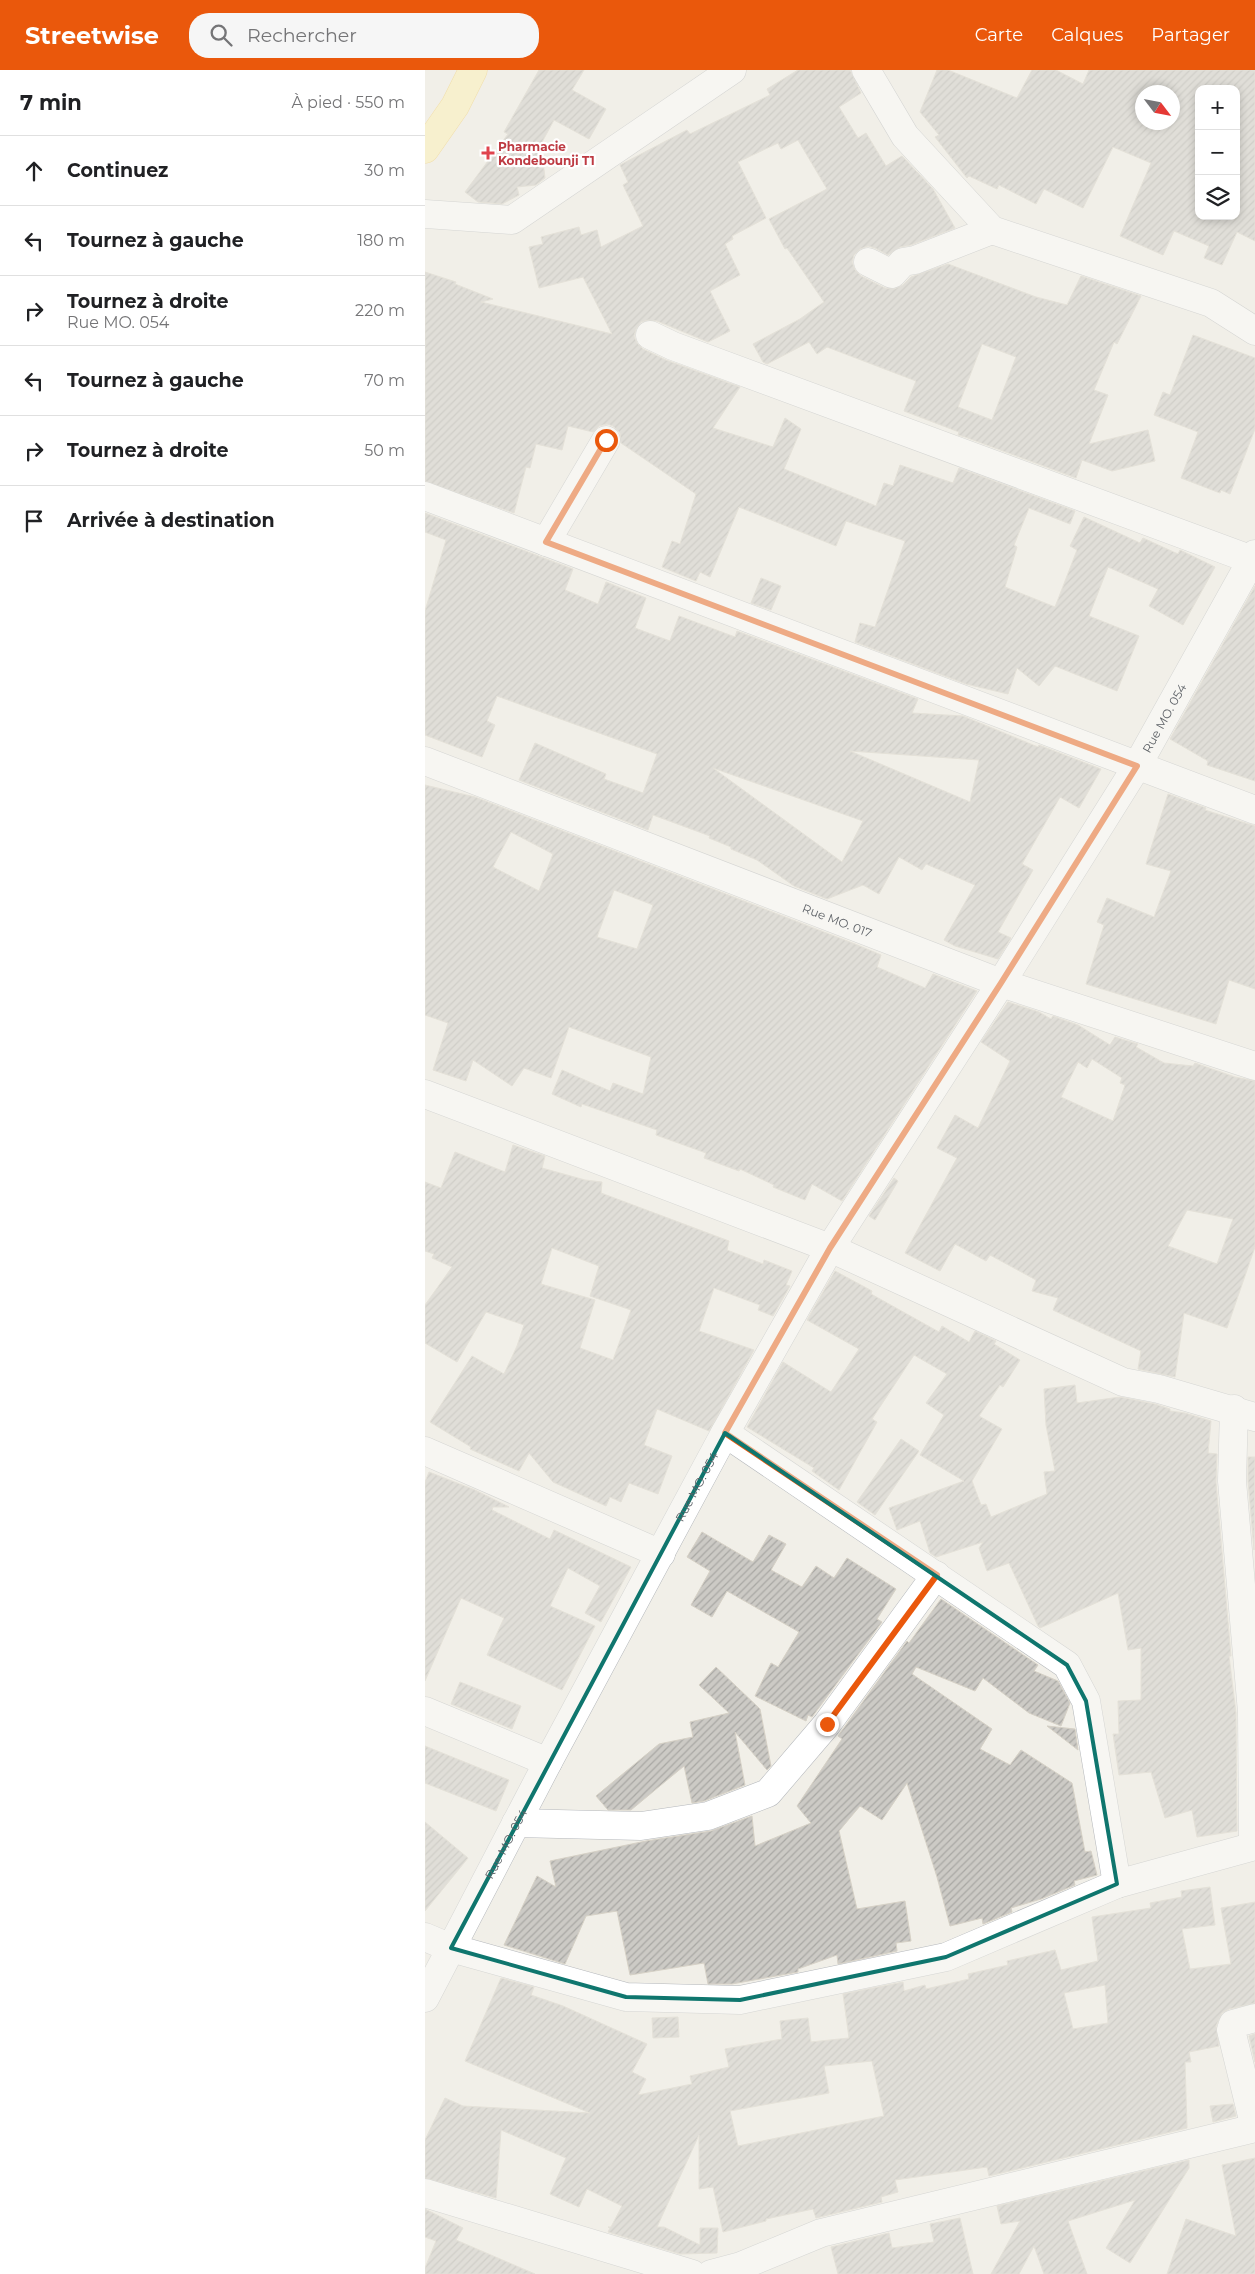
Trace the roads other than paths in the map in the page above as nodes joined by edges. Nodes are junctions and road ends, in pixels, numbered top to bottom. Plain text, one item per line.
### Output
1 (473, 70) edge
2 (732, 70) edge
3 (866, 70) edge
4 (425, 149) edge
5 (425, 214) edge
6 (992, 230) junction
7 (868, 262) dead end
8 (1255, 331) edge
9 (650, 335) dead end
10 (606, 440) dead end
11 (425, 496) edge
12 (546, 542) junction
13 (1254, 558) edge
14 (425, 761) edge
15 (1137, 766) junction
16 (1255, 810) edge
17 (1001, 983) junction
18 (1255, 1066) edge
19 (425, 1094) edge
20 (830, 1248) junction
21 (1245, 1413) edge
22 (725, 1433) junction
23 (425, 1451) edge
24 (661, 1554) junction
25 (937, 1575) junction
26 (425, 1711) edge
27 (548, 1762) junction
28 (517, 1823) junction
29 (1254, 1846) edge
30 (1117, 1884) junction
31 (425, 1937) edge
32 (451, 1948) junction
33 (425, 1998) edge
34 (1255, 2018) edge
35 (1255, 2128) edge
36 (425, 2193) edge
37 (745, 2270) edge
38 (692, 2274) edge
39 (711, 2274) edge

1 - 4 main road
2 - 5 street
3 - 6 street
6 - 7 street
6 - 8 street
9 - 13 street
10 - 12 street
11 - 12 street
12 - 15 street
13 - 15 street, Rue MO. 054
14 - 17 street, Rue MO. 017
15 - 16 street
15 - 17 street, Rue MO. 054
17 - 18 street, Rue MO. 017
17 - 20 street, Rue MO. 054
19 - 20 street
20 - 21 street
20 - 22 street, Rue MO. 054
21 - 29 street
22 - 24 street, Rue MO. 054
22 - 25 street
23 - 24 street
24 - 27 street, Rue MO. 054
25 - 28 street
25 - 30 street
26 - 27 street
27 - 28 street, Rue MO. 054
28 - 32 street, Rue MO. 054
29 - 30 street
30 - 32 street
31 - 32 street
32 - 33 street, Rue MO. 054
34 - 35 street
35 - 37 street
36 - 38 street
37 - 39 street

